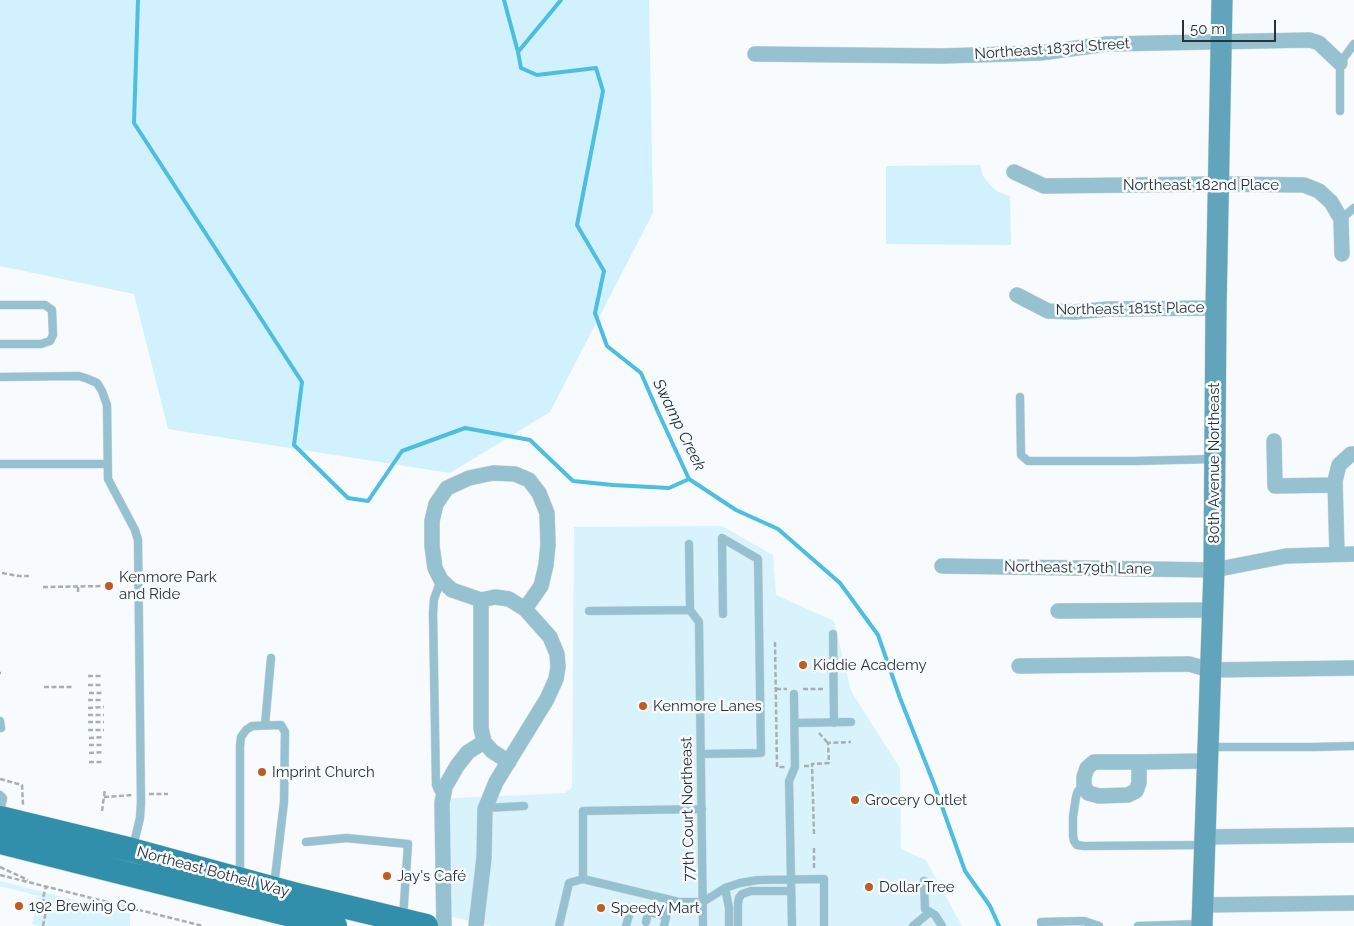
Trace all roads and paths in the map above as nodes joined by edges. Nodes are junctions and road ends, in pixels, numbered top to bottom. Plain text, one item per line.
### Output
1 (1222, 0) edge
2 (1222, 42) junction
3 (1354, 44) edge
4 (755, 54) dead end
5 (1340, 64) junction
6 (1340, 110) dead end
7 (1014, 172) dead end
8 (1218, 184) junction
9 (1354, 208) edge
10 (1341, 219) junction
11 (1342, 254) dead end
12 (1018, 295) dead end
13 (0, 305) edge
14 (1216, 308) junction
15 (0, 344) edge
16 (0, 377) edge
17 (1020, 397) dead end
18 (1274, 441) dead end
19 (1354, 454) edge
20 (1214, 459) junction
21 (0, 464) edge
22 (107, 464) junction
23 (1335, 485) junction
24 (689, 544) dead end
25 (1338, 554) junction
26 (1354, 554) edge
27 (942, 566) dead end
28 (1214, 570) junction
29 (2, 573) dead end
30 (164, 575) dead end
31 (29, 576) dead end
32 (144, 576) dead end
33 (441, 580) junction
34 (104, 586) dead end
35 (43, 587) dead end
36 (78, 587) junction
37 (78, 594) dead end
38 (481, 600) junction
39 (525, 609) junction
40 (690, 610) junction
41 (1212, 610) junction
42 (589, 611) dead end
43 (1058, 612) dead end
44 (723, 614) dead end
45 (833, 634) dead end
46 (775, 642) dead end
47 (272, 658) dead end
48 (1019, 666) dead end
49 (1354, 668) edge
50 (1210, 670) junction
51 (88, 676) dead end
52 (103, 676) dead end
53 (88, 685) dead end
54 (103, 685) dead end
55 (74, 687) dead end
56 (44, 688) dead end
57 (834, 688) junction
58 (776, 689) junction
59 (802, 689) dead end
60 (794, 691) joint
61 (89, 693) dead end
62 (103, 693) dead end
63 (88, 700) dead end
64 (103, 700) dead end
65 (104, 707) dead end
66 (88, 708) dead end
67 (88, 715) dead end
68 (104, 715) dead end
69 (0, 721) edge
70 (88, 722) dead end
71 (104, 722) dead end
72 (851, 722) dead end
73 (795, 723) junction
74 (834, 723) junction
75 (265, 725) junction
76 (0, 728) edge
77 (88, 730) dead end
78 (104, 730) dead end
79 (89, 738) dead end
80 (104, 738) dead end
81 (484, 742) junction
82 (851, 742) dead end
83 (89, 745) dead end
84 (104, 745) dead end
85 (1354, 746) edge
86 (89, 752) dead end
87 (104, 752) dead end
88 (701, 754) junction
89 (1207, 754) junction
90 (89, 762) dead end
91 (104, 762) dead end
92 (510, 762) junction
93 (1139, 762) junction
94 (795, 766) junction
95 (813, 766) junction
96 (0, 779) edge
97 (1084, 786) junction
98 (104, 789) dead end
99 (148, 794) dead end
100 (168, 794) dead end
101 (0, 795) edge
102 (134, 795) dead end
103 (104, 797) junction
104 (444, 797) junction
105 (23, 806) dead end
106 (524, 806) dead end
107 (486, 808) junction
108 (702, 809) junction
109 (102, 811) dead end
110 (0, 813) edge
111 (0, 818) edge
112 (814, 834) dead end
113 (1354, 835) edge
114 (1204, 841) junction
115 (0, 842) edge
116 (306, 842) dead end
117 (814, 848) dead end
118 (132, 850) junction
119 (0, 867) edge
120 (814, 870) dead end
121 (0, 875) edge
122 (240, 879) junction
123 (583, 879) junction
124 (791, 880) junction
125 (924, 881) dead end
126 (34, 883) junction
127 (46, 886) junction
128 (725, 888) junction
129 (791, 891) junction
130 (271, 899) junction
131 (670, 900) junction
132 (703, 902) junction
133 (1354, 903) edge
134 (648, 912) junction
135 (930, 912) junction
136 (666, 916) junction
137 (1202, 918) edge
138 (403, 920) junction
139 (646, 922) dead end
140 (43, 926) edge
141 (204, 926) edge
142 (335, 926) edge
143 (426, 926) edge
144 (444, 926) edge
145 (476, 926) edge
146 (559, 926) edge
147 (626, 926) edge
148 (664, 926) edge
149 (704, 926) edge
150 (729, 926) edge
151 (738, 926) edge
152 (792, 926) edge
153 (824, 926) edge
154 (913, 926) edge
155 (942, 926) edge
156 (1042, 926) edge
157 (1099, 926) edge
158 (1138, 926) edge

1 - 2 main road, 80th Avenue Northeast
2 - 4 street, Northeast 183rd Street
2 - 5 street, Northeast 183rd Street
2 - 8 main road, 80th Avenue Northeast
3 - 5 lane
5 - 6 lane
7 - 8 street, Northeast 182nd Place
8 - 10 street, Northeast 182nd Place
8 - 14 main road, 80th Avenue Northeast
9 - 10 lane
10 - 11 street
12 - 14 street, Northeast 181st Place
13 - 15 lane
14 - 20 main road, 80th Avenue Northeast
16 - 22 lane
17 - 20 lane
18 - 23 street
19 - 23 street
20 - 28 main road, 80th Avenue Northeast
21 - 22 lane
22 - 118 lane
23 - 25 street
24 - 40 lane, 77th Court Northeast
25 - 26 street, Northeast 179th Lane
25 - 28 street, Northeast 179th Lane
27 - 28 street, Northeast 179th Lane
28 - 41 main road, 80th Avenue Northeast
29 - 31 path
30 - 32 path
33 - 38 street
33 - 39 street
33 - 104 lane
34 - 36 path
35 - 36 path
36 - 37 path
38 - 39 street
38 - 81 street
39 - 92 street
40 - 42 lane
40 - 88 lane, 77th Court Northeast
41 - 43 street
41 - 50 main road, 80th Avenue Northeast
44 - 88 lane
45 - 57 lane
46 - 58 path
47 - 75 lane
48 - 50 street
49 - 50 street
50 - 89 main road, 80th Avenue Northeast
51 - 52 path
53 - 54 path
55 - 56 path
57 - 59 path
57 - 74 lane
58 - 60 path
58 - 94 path
60 - 73 lane
61 - 62 path
63 - 64 path
65 - 66 path
67 - 68 path
69 - 76 lane
70 - 71 path
72 - 74 lane
73 - 74 lane
73 - 94 lane
75 - 122 lane
75 - 130 lane
77 - 78 path
79 - 80 path
81 - 92 street
81 - 104 street
82 - 95 path
83 - 84 path
85 - 89 lane
86 - 87 path
88 - 108 lane, 77th Court Northeast
89 - 93 street
89 - 114 main road, 80th Avenue Northeast
90 - 91 path
92 - 107 street
93 - 97 street
93 - 97 street
94 - 95 path
94 - 124 lane
95 - 112 path
96 - 105 path
97 - 114 lane
98 - 103 path
99 - 100 path
101 - 110 lane
102 - 103 path
103 - 109 path
104 - 144 street
106 - 107 lane
107 - 145 street
108 - 123 lane
108 - 132 lane, 77th Court Northeast
111 - 118 main road, Northeast Bothell Way
113 - 114 street
114 - 137 main road, 80th Avenue Northeast
115 - 130 main road, Northeast Bothell Way
116 - 138 lane
117 - 120 path
118 - 122 main road, Northeast Bothell Way
119 - 126 path
121 - 126 path
122 - 130 main road, Northeast Bothell Way
123 - 131 lane
123 - 146 lane
124 - 128 lane
124 - 129 lane
124 - 153 lane
125 - 135 lane
126 - 127 path
127 - 140 path
127 - 141 path
128 - 132 lane
128 - 150 lane
129 - 151 lane
129 - 152 lane
130 - 138 main road, Northeast Bothell Way
130 - 142 main road, Northeast Bothell Way
131 - 132 lane
131 - 136 lane
132 - 149 lane, 77th Court Northeast
133 - 137 street
134 - 136 lane
134 - 139 lane
134 - 147 lane
135 - 154 lane
135 - 155 lane
136 - 148 lane
137 - 158 lane
138 - 143 main road, Northeast Bothell Way
156 - 157 lane

